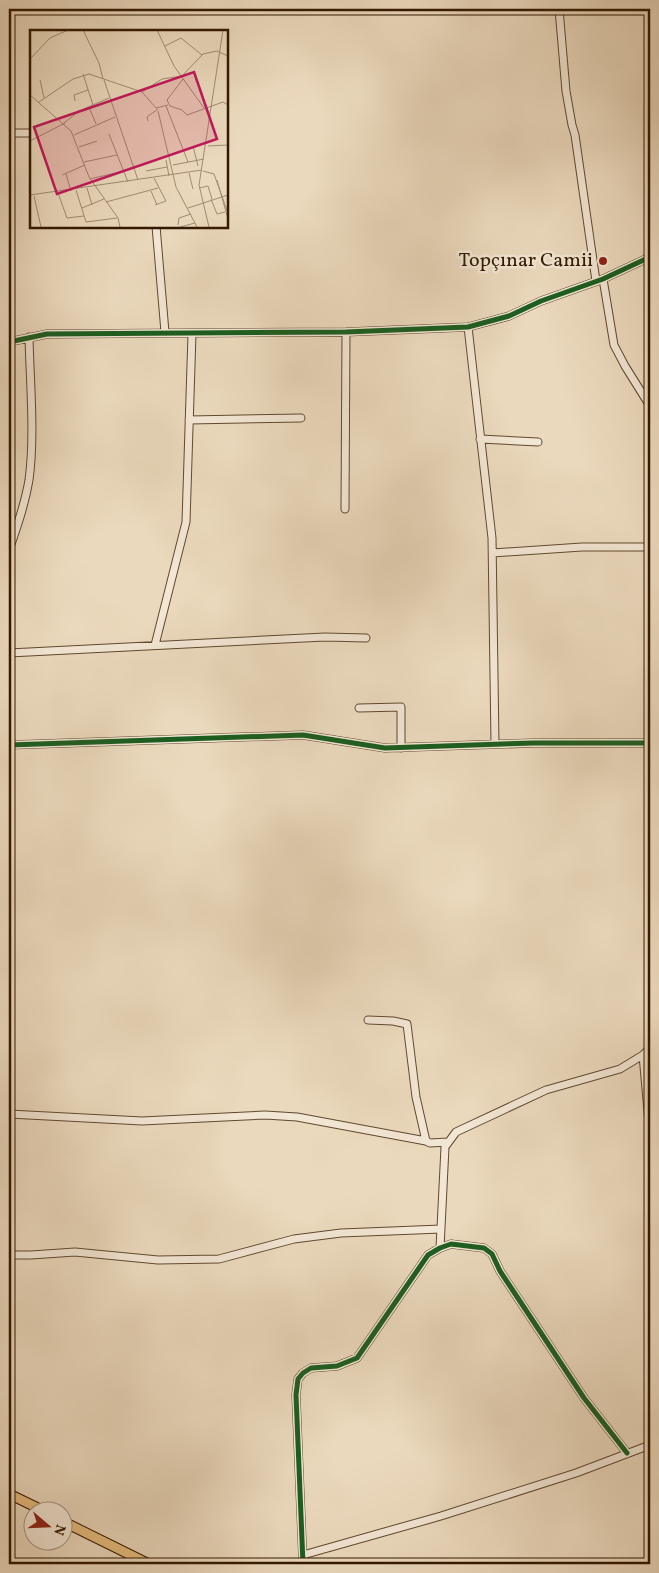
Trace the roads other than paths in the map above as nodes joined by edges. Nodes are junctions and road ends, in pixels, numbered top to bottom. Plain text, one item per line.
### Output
1 (558, 9) edge
2 (9, 132) edge
3 (30, 133) edge
4 (156, 228) edge
5 (650, 257) edge
6 (600, 280) junction
7 (468, 327) junction
8 (165, 332) junction
9 (346, 332) junction
10 (192, 334) junction
11 (29, 337) junction
12 (9, 342) edge
13 (650, 406) edge
14 (301, 418) dead end
15 (189, 420) junction
16 (480, 439) junction
17 (538, 442) dead end
18 (345, 509) dead end
19 (650, 547) edge
20 (9, 550) edge
21 (492, 553) junction
22 (366, 638) dead end
23 (155, 645) junction
24 (9, 653) edge
25 (359, 708) dead end
26 (650, 743) edge
27 (495, 744) junction
28 (9, 745) edge
29 (401, 748) junction
30 (368, 1020) dead end
31 (650, 1048) edge
32 (643, 1056) junction
33 (9, 1114) edge
34 (650, 1134) edge
35 (426, 1141) junction
36 (448, 1142) junction
37 (441, 1230) junction
38 (440, 1248) junction
39 (9, 1255) edge
40 (650, 1445) edge
41 (627, 1453) junction
42 (9, 1494) edge
43 (22, 1500) edge
44 (72, 1526) edge
45 (303, 1556) junction
46 (149, 1564) edge
47 (303, 1564) edge

1 - 6 street
2 - 3 street
4 - 8 street
5 - 6 street
6 - 7 street
6 - 13 street
7 - 9 street
7 - 16 street
8 - 10 street
8 - 11 street
9 - 10 street
9 - 18 street
10 - 15 street
11 - 12 street
11 - 20 street
14 - 15 street
15 - 23 street
16 - 17 street
16 - 21 street
19 - 21 street
21 - 27 street
22 - 23 street
23 - 24 street
25 - 29 street
26 - 27 street
27 - 29 street
28 - 29 street
30 - 35 street
31 - 32 street
32 - 34 street
32 - 36 street
33 - 35 street
35 - 36 street
36 - 37 street
37 - 38 street
37 - 39 street
38 - 41 street
38 - 45 street
40 - 41 street
41 - 45 street
42 - 43 main road
44 - 46 main road
45 - 47 street

